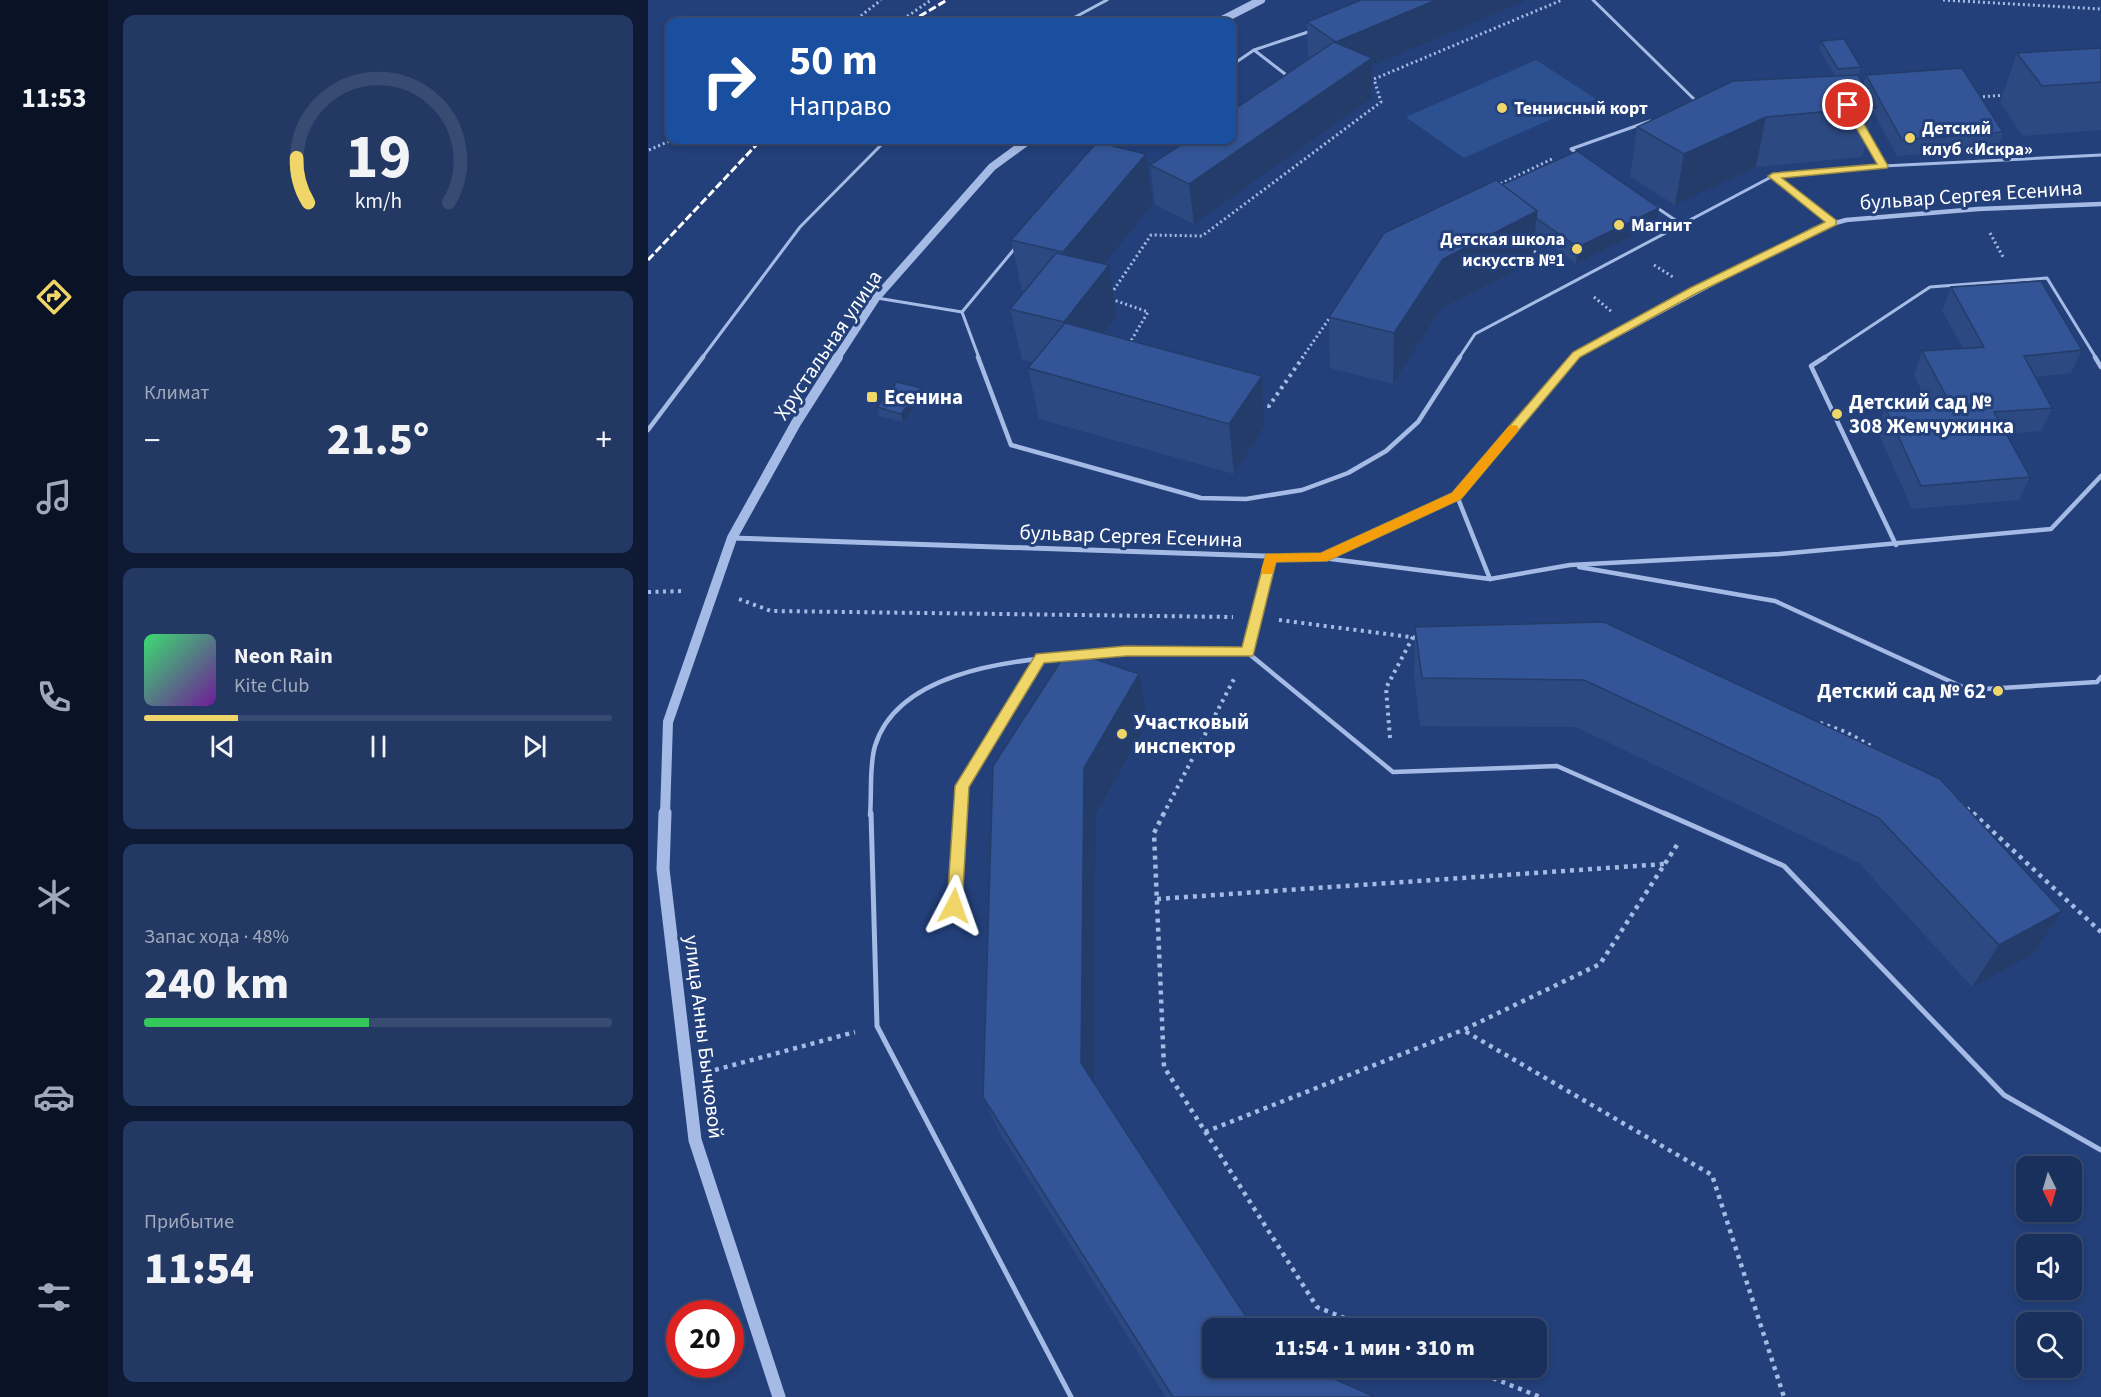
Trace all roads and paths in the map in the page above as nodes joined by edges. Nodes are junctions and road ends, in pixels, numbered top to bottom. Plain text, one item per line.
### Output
1 (881, 0) edge
2 (931, 0) edge
3 (1107, 0) edge
4 (1262, 0) edge
5 (1562, 0) edge
6 (1593, 0) edge
7 (1944, 0) edge
8 (2101, 9) edge
9 (858, 18) edge
10 (903, 18) edge
11 (1073, 18) edge
12 (1226, 18) edge
13 (1321, 27) edge
14 (1254, 50) junction
15 (1236, 62) edge
16 (1280, 82) edge
17 (1974, 90) edge
18 (2012, 94) dead end
19 (1710, 102) edge
20 (1698, 104) junction
21 (1688, 108) edge
22 (1656, 119) edge
23 (1860, 126) edge
24 (666, 143) edge
25 (882, 144) edge
26 (1024, 144) edge
27 (1113, 144) edge
28 (1571, 149) junction
29 (649, 150) edge
30 (1103, 150) edge
31 (1580, 155) edge
32 (2101, 155) edge
33 (1883, 166) junction
34 (1773, 176) junction
35 (1487, 190) edge
36 (1644, 199) edge
37 (2101, 204) edge
38 (1832, 222) junction
39 (1681, 224) junction
40 (1021, 241) edge
41 (1529, 247) edge
42 (1631, 250) junction
43 (1574, 280) junction
44 (1694, 291) junction
45 (876, 298) junction
46 (962, 312) junction
47 (1333, 313) edge
48 (1628, 326) junction
49 (1125, 351) edge
50 (2101, 367) edge
51 (1258, 404) edge
52 (648, 430) edge
53 (2101, 476) edge
54 (1457, 496) junction
55 (732, 538) junction
56 (1896, 545) junction
57 (1271, 558) junction
58 (1323, 558) junction
59 (1570, 565) junction
60 (1490, 579) junction
61 (771, 610) dead end
62 (1256, 617) junction
63 (1413, 637) junction
64 (1425, 638) edge
65 (1248, 652) junction
66 (1040, 658) junction
67 (2099, 679) edge
68 (2101, 689) edge
69 (1813, 720) edge
70 (1875, 748) edge
71 (1393, 772) junction
72 (1959, 801) edge
73 (1690, 825) junction
74 (1665, 864) junction
75 (1157, 899) junction
76 (954, 906) dead end
77 (2101, 932) edge
78 (877, 1026) junction
79 (1463, 1030) junction
80 (688, 1078) junction
81 (1205, 1132) junction
82 (2101, 1150) edge
83 (1344, 1318) edge
84 (1493, 1378) edge
85 (778, 1397) edge
86 (1071, 1397) edge
87 (1540, 1397) edge
88 (1784, 1397) edge

1 - 9 path
2 - 10 path
3 - 11 lane
4 - 12 street
5 - 49 path
6 - 20 lane
7 - 8 path
13 - 14 lane
14 - 15 lane
14 - 16 lane
17 - 18 path
19 - 20 lane
20 - 21 lane
22 - 28 lane
23 - 33 lane
24 - 29 path
25 - 52 lane
26 - 45 street, Хрустальная улица
27 - 30 lane
28 - 31 lane
28 - 35 path
32 - 33 lane
33 - 34 lane
34 - 38 lane
34 - 39 lane
36 - 39 lane
37 - 38 street, бульвар Сергея Есенина
38 - 44 street, бульвар Сергея Есенина
39 - 42 lane
40 - 46 lane
41 - 43 path
42 - 43 lane
42 - 44 path
43 - 46 lane
43 - 48 path
44 - 48 street, бульвар Сергея Есенина
45 - 46 lane
45 - 55 street, Хрустальная улица
47 - 51 path
48 - 54 street, бульвар Сергея Есенина
50 - 56 lane
53 - 56 lane
54 - 58 street, бульвар Сергея Есенина
54 - 60 lane
55 - 57 street, бульвар Сергея Есенина
55 - 80 street, улица Анны Бычковой
56 - 59 lane
57 - 58 street, бульвар Сергея Есенина
57 - 62 lane
58 - 60 lane
59 - 60 lane
59 - 67 lane
61 - 62 path
62 - 63 path
62 - 65 lane
63 - 64 path
63 - 71 path
65 - 66 lane
65 - 71 lane
65 - 75 path
66 - 76 lane
66 - 78 lane
67 - 68 lane
69 - 70 path
71 - 73 lane
72 - 77 path
73 - 74 path
73 - 82 lane
74 - 75 path
74 - 79 path
75 - 81 path
78 - 80 path
78 - 86 lane
79 - 81 path
79 - 88 path
80 - 85 street, улица Анны Бычковой
81 - 83 path
84 - 87 path

